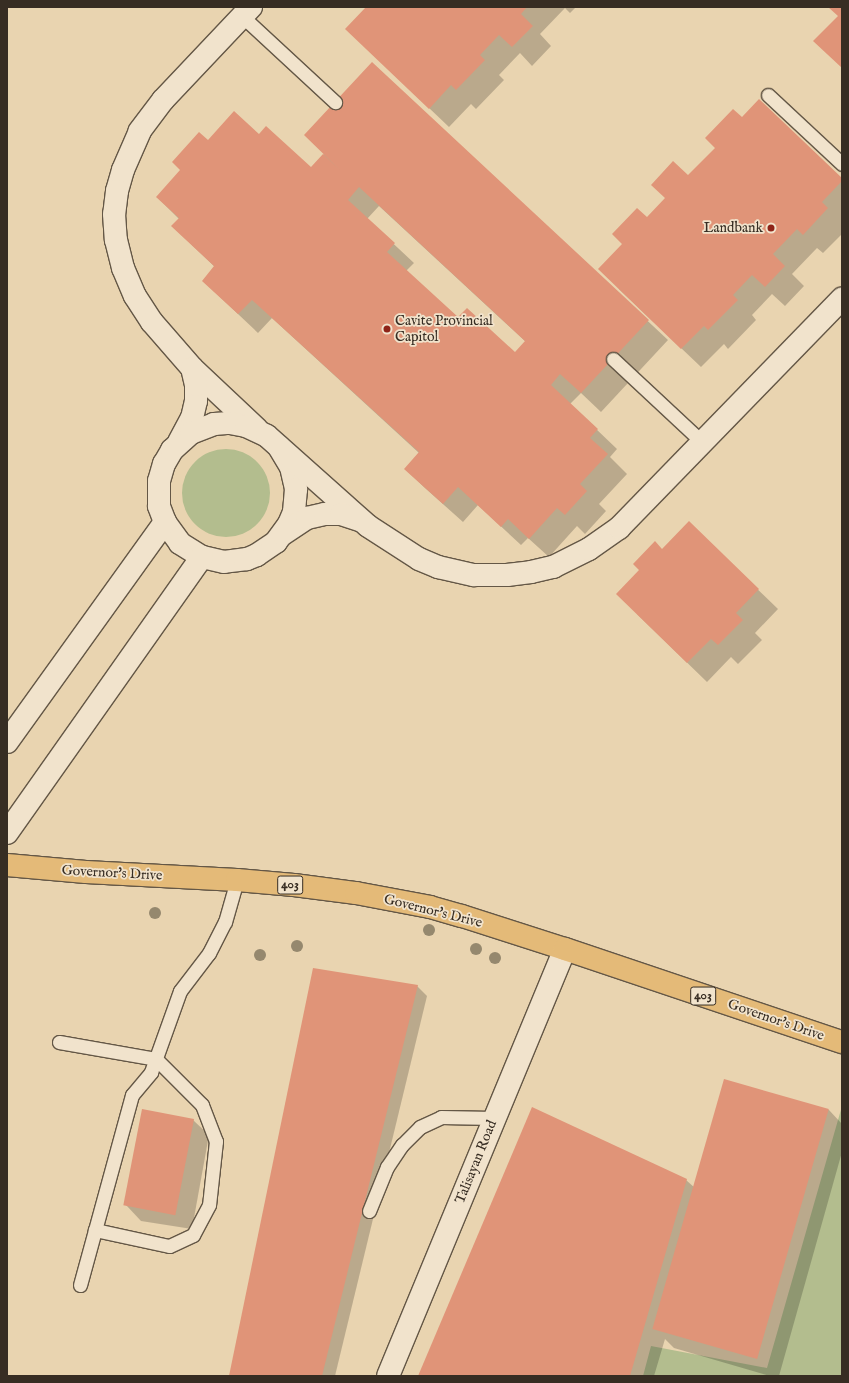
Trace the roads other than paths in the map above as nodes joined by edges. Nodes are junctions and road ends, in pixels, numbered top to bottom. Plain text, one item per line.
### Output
1 (246, 11) edge
2 (768, 95) dead end
3 (335, 102) dead end
4 (842, 164) edge
5 (842, 299) edge
6 (613, 359) dead end
7 (192, 368) junction
8 (261, 432) junction
9 (178, 443) junction
10 (703, 443) junction
11 (279, 447) junction
12 (165, 522) junction
13 (368, 526) junction
14 (283, 534) junction
15 (202, 557) junction
16 (7, 742) edge
17 (7, 833) edge
18 (7, 865) edge
19 (238, 880) junction
20 (565, 949) junction
21 (59, 1042) dead end
22 (842, 1042) edge
23 (156, 1059) junction
24 (494, 1118) junction
25 (369, 1211) dead end
26 (95, 1230) junction
27 (80, 1285) dead end
28 (388, 1376) edge

1 - 3 lane
1 - 7 street
2 - 4 lane
5 - 10 street
6 - 10 lane
7 - 8 street
7 - 9 street
8 - 9 street
8 - 11 street
9 - 12 street
10 - 13 street
11 - 13 street
11 - 14 street
12 - 15 street
12 - 16 street
13 - 14 street
14 - 15 street
15 - 17 street
18 - 19 main road, Governor's Drive / 403
19 - 20 main road, Governor's Drive / 403
19 - 23 lane
20 - 22 main road, Governor's Drive / 403
20 - 24 street, Talisayan Road
21 - 23 lane
23 - 26 lane
23 - 26 lane
24 - 25 lane
24 - 28 street, Talisayan Road
26 - 27 lane

